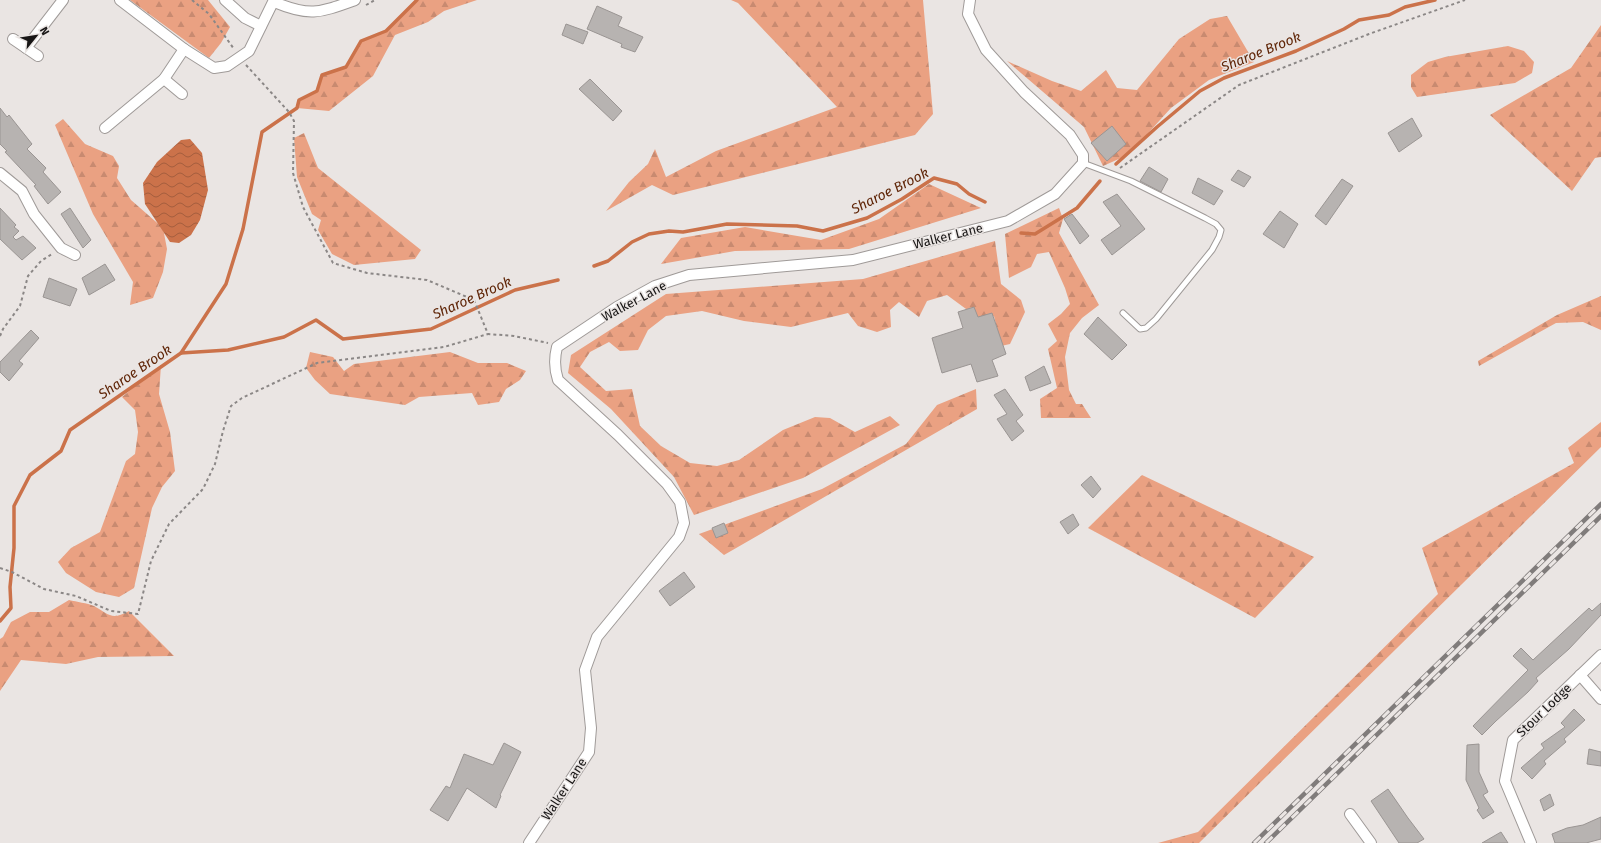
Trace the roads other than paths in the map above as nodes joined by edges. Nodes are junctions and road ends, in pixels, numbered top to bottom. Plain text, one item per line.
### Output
1 (63, 0) edge
2 (120, 0) edge
3 (225, 0) edge
4 (355, 0) edge
5 (970, 0) edge
6 (274, 1) edge
7 (261, 26) junction
8 (13, 39) dead end
9 (26, 48) junction
10 (184, 48) junction
11 (38, 56) dead end
12 (164, 79) junction
13 (182, 94) dead end
14 (105, 128) dead end
15 (1083, 163) junction
16 (0, 173) edge
17 (76, 255) dead end
18 (1124, 313) dead end
19 (1601, 655) edge
20 (1580, 675) junction
21 (1601, 699) edge
22 (1350, 814) dead end
23 (530, 843) edge
24 (1371, 843) edge
25 (1530, 843) edge

1 - 9 street
2 - 10 street
3 - 7 street
4 - 6 street
5 - 15 street
6 - 7 street
7 - 10 street
8 - 9 street
9 - 11 street
10 - 12 street
12 - 13 street
12 - 14 street
15 - 18 lane
15 - 23 street, Walker Lane
16 - 17 street
19 - 20 street, Stour Lodge
20 - 21 street
20 - 25 street, Stour Lodge
22 - 24 street

